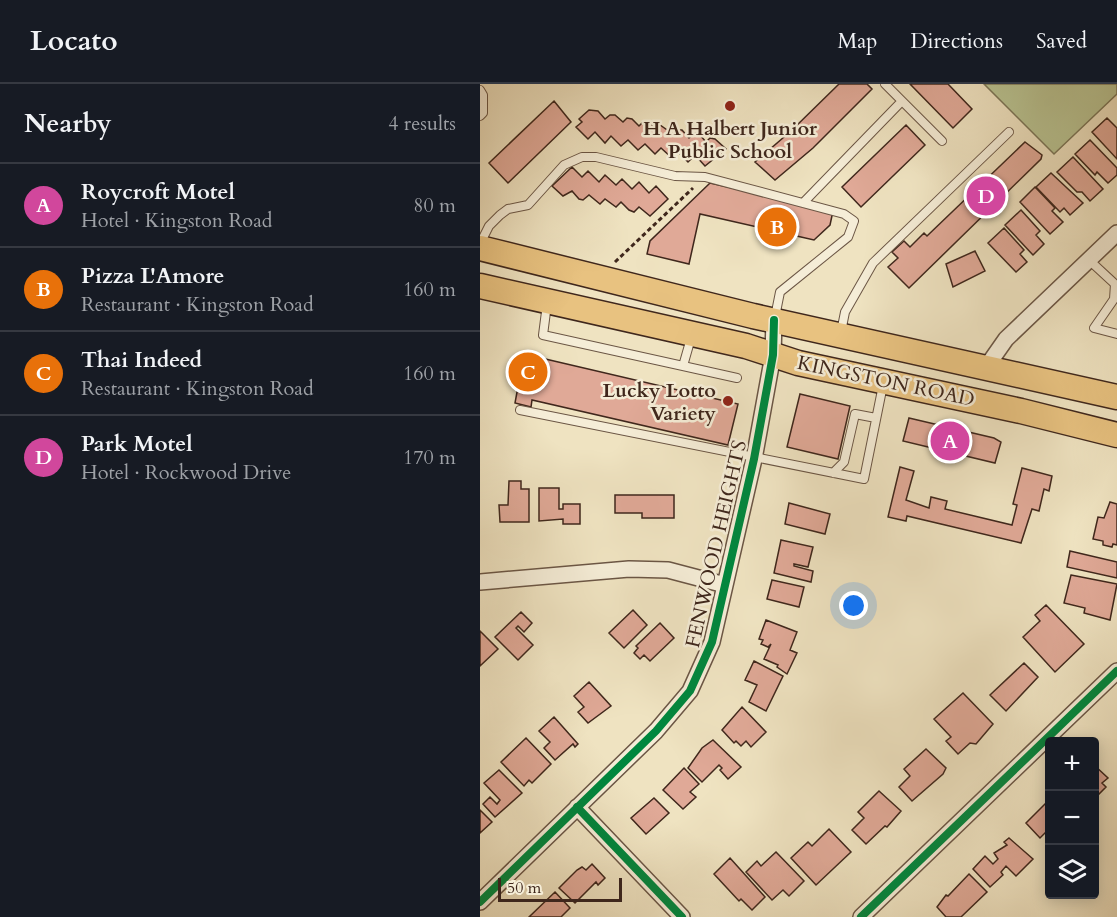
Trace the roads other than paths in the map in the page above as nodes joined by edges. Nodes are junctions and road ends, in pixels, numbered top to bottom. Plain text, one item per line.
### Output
1 (885, 84) edge
2 (480, 90) edge
3 (902, 101) junction
4 (480, 116) edge
5 (1008, 132) dead end
6 (942, 141) dead end
7 (803, 203) junction
8 (1117, 233) edge
9 (480, 246) edge
10 (1089, 260) junction
11 (480, 286) edge
12 (547, 302) junction
13 (774, 321) junction
14 (692, 334) junction
15 (1117, 334) edge
16 (840, 336) junction
17 (773, 355) junction
18 (683, 366) junction
19 (985, 369) junction
20 (737, 378) dead end
21 (884, 381) junction
22 (1117, 397) edge
23 (520, 410) dead end
24 (876, 418) junction
25 (1117, 435) edge
26 (754, 459) junction
27 (833, 473) junction
28 (480, 582) edge
29 (725, 585) junction
30 (1117, 671) edge
31 (577, 807) junction
32 (480, 902) edge
33 (682, 917) edge
34 (861, 917) edge

1 - 3 lane
2 - 4 lane
3 - 6 lane
3 - 7 lane
5 - 16 lane
7 - 9 lane
7 - 13 lane
8 - 10 street
9 - 13 main road, KINGSTON ROAD
10 - 15 lane
10 - 19 street
11 - 12 main road, KINGSTON ROAD
12 - 14 main road, KINGSTON ROAD
12 - 18 lane
13 - 16 main road, KINGSTON ROAD
13 - 17 street, FENWOOD HEIGHTS
14 - 17 main road, KINGSTON ROAD
14 - 18 lane
16 - 19 main road, KINGSTON ROAD
17 - 21 main road, KINGSTON ROAD
17 - 26 street, FENWOOD HEIGHTS
18 - 20 lane
19 - 22 main road, KINGSTON ROAD
21 - 24 lane
21 - 25 main road, KINGSTON ROAD
23 - 26 lane
24 - 27 lane
24 - 27 lane
26 - 27 lane
26 - 29 street, FENWOOD HEIGHTS
28 - 29 street
29 - 31 street, FENWOOD HEIGHTS
30 - 34 street
31 - 32 street, FENWOOD HEIGHTS
31 - 33 street

